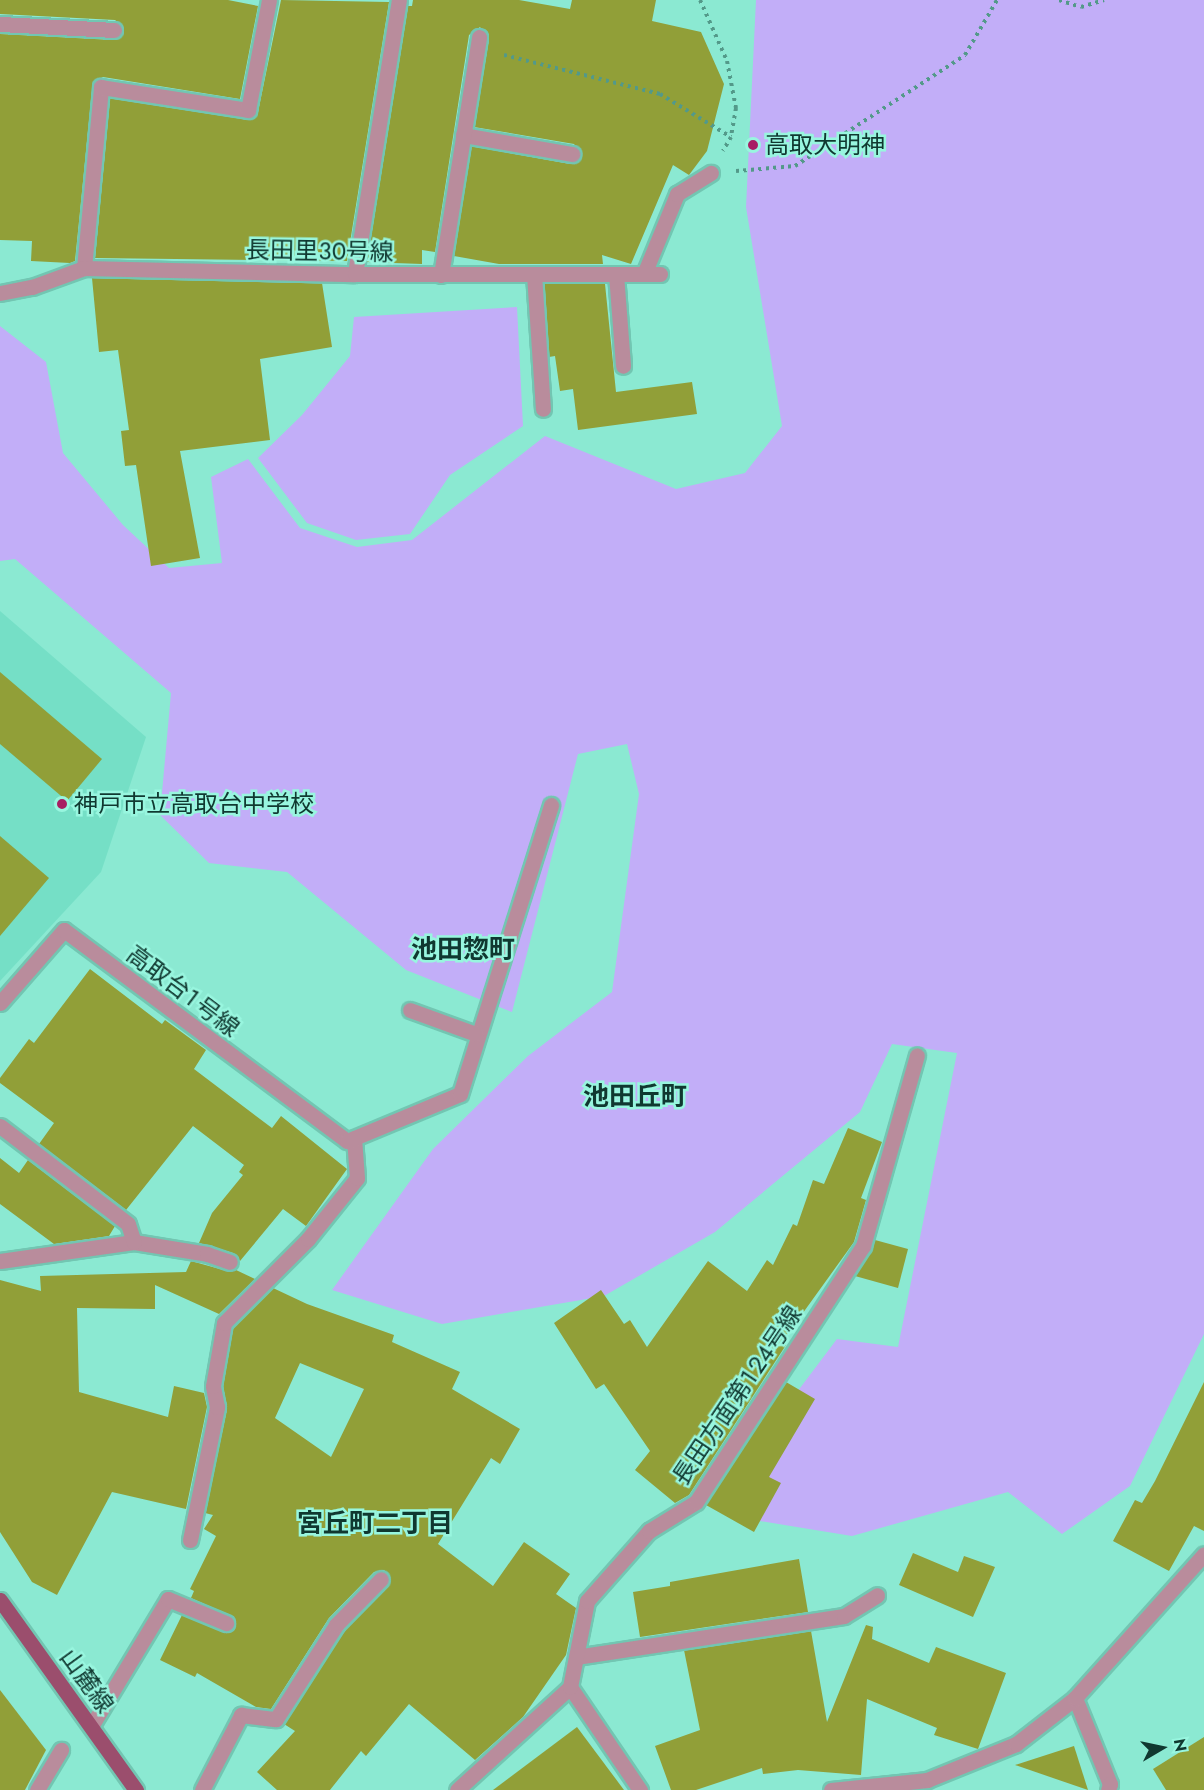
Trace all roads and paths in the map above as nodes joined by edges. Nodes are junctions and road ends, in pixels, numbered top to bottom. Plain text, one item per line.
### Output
1 (269, 0) edge
2 (399, 0) edge
3 (700, 0) edge
4 (997, 0) edge
5 (1059, 0) edge
6 (1104, 0) edge
7 (0, 24) edge
8 (114, 30) dead end
9 (478, 42) joint
10 (463, 135) junction
11 (731, 137) junction
12 (572, 154) dead end
13 (711, 173) junction
14 (84, 268) junction
15 (356, 274) junction
16 (534, 274) junction
17 (616, 274) junction
18 (644, 274) junction
19 (660, 274) dead end
20 (441, 275) junction
21 (0, 293) edge
22 (623, 366) dead end
23 (543, 409) dead end
24 (551, 805) dead end
25 (0, 1003) edge
26 (410, 1010) dead end
27 (476, 1034) junction
28 (917, 1055) dead end
29 (0, 1126) edge
30 (354, 1138) junction
31 (134, 1242) junction
32 (0, 1261) edge
33 (230, 1262) dead end
34 (190, 1540) dead end
35 (1204, 1554) edge
36 (381, 1579) dead end
37 (877, 1595) dead end
38 (0, 1600) edge
39 (226, 1623) dead end
40 (576, 1657) junction
41 (570, 1687) junction
42 (1075, 1698) junction
43 (92, 1725) junction
44 (61, 1750) dead end
45 (465, 1788) edge
46 (38, 1790) edge
47 (136, 1790) edge
48 (202, 1790) edge
49 (640, 1790) edge
50 (831, 1790) edge
51 (1108, 1790) edge

1 - 14 street
2 - 15 street
3 - 11 path
4 - 13 path
5 - 6 path
7 - 8 street
9 - 10 street
9 - 11 path
10 - 12 street
10 - 20 street
11 - 13 path
13 - 18 street
14 - 15 street, 長田里３０号線
14 - 21 street, 長田里３０号線
15 - 20 street, 長田里３０号線
16 - 17 street, 長田里３０号線
16 - 20 street, 長田里３０号線
16 - 23 street
17 - 18 street, 長田里３０号線
17 - 22 street
18 - 19 street, 長田里３０号線
24 - 27 street
25 - 30 street, 高取台１号線
26 - 27 street
27 - 30 street
28 - 40 street, 長田方面第１２４号線
29 - 31 street
30 - 34 street
31 - 32 street
31 - 33 street
35 - 42 street
36 - 48 street
37 - 40 street
38 - 43 main road, 山麓線
39 - 43 street
40 - 41 street, 長田方面第１２４号線
41 - 45 street
41 - 49 street
42 - 50 street
42 - 51 street
43 - 47 main road, 山麓線
44 - 46 street

